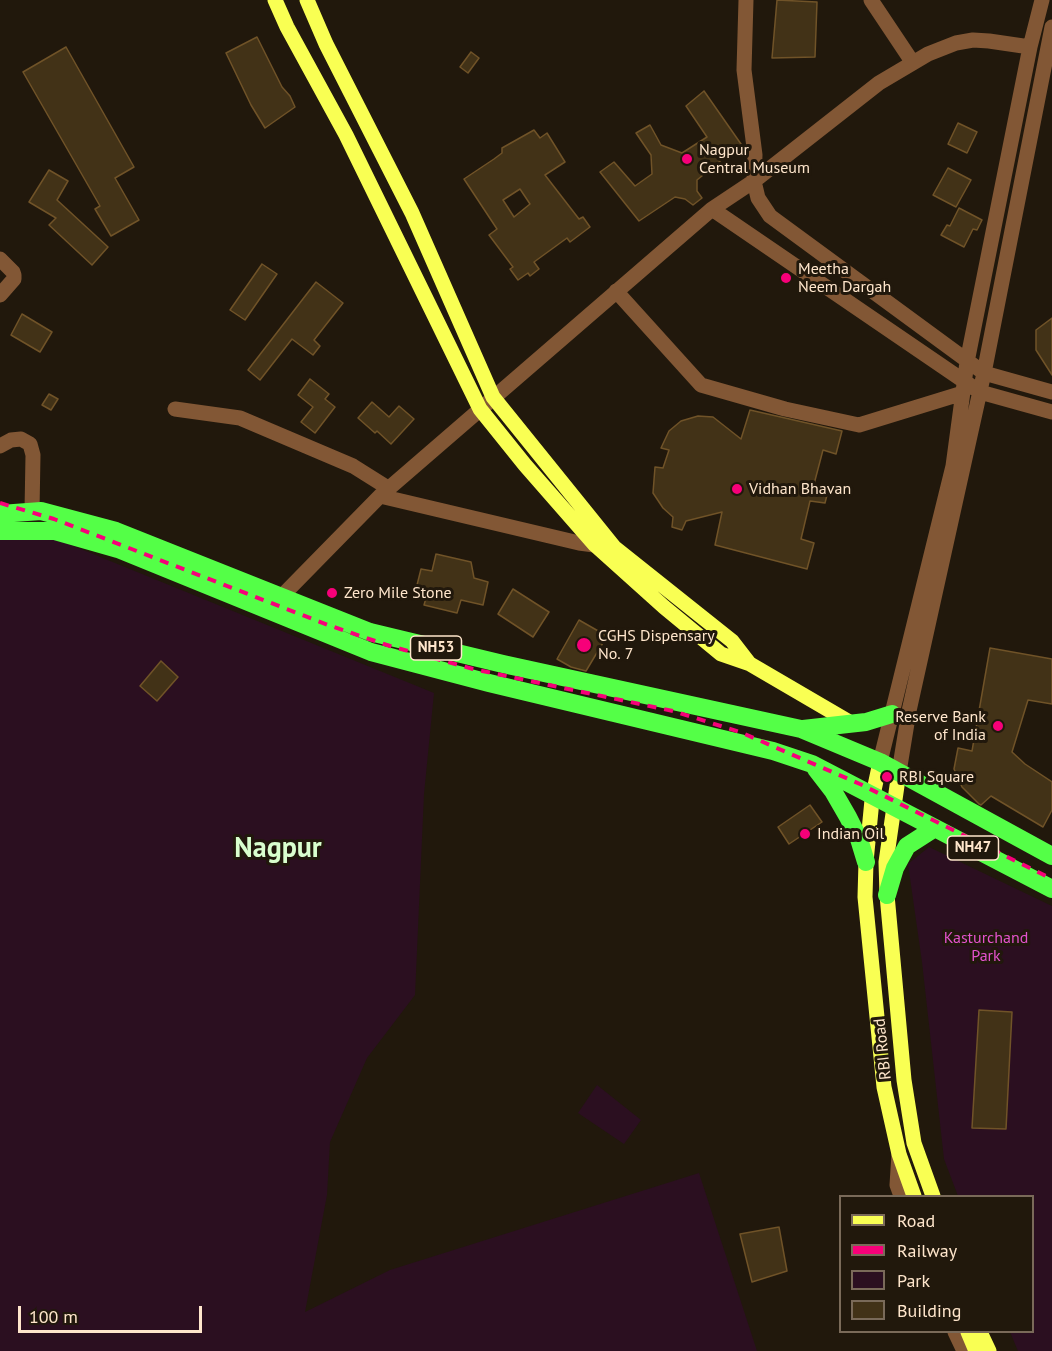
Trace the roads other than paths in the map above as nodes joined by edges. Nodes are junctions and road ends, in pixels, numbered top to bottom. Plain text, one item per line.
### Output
1 (275, 0) edge
2 (307, 0) edge
3 (746, 0) edge
4 (871, 0) edge
5 (1042, 0) edge
6 (1052, 27) edge
7 (1030, 47) junction
8 (913, 63) junction
9 (754, 181) junction
10 (406, 200) junction
11 (382, 208) junction
12 (712, 209) junction
13 (0, 259) edge
14 (616, 291) junction
15 (0, 296) edge
16 (967, 362) junction
17 (984, 373) junction
18 (964, 386) junction
19 (980, 392) junction
20 (1052, 392) edge
21 (493, 397) junction
22 (175, 409) dead end
23 (480, 409) junction
24 (1052, 412) edge
25 (0, 446) edge
26 (384, 492) junction
27 (32, 511) junction
28 (0, 514) edge
29 (0, 531) edge
30 (595, 545) junction
31 (614, 547) junction
32 (281, 597) junction
33 (750, 664) junction
34 (892, 714) junction
35 (851, 723) junction
36 (801, 729) junction
37 (880, 762) junction
38 (812, 764) junction
39 (899, 772) junction
40 (873, 795) junction
41 (894, 807) junction
42 (935, 828) junction
43 (1052, 856) edge
44 (866, 862) junction
45 (1052, 889) edge
46 (886, 894) junction
47 (898, 1154) junction
48 (900, 1195) edge
49 (913, 1195) edge
50 (932, 1195) edge
51 (955, 1333) edge
52 (968, 1333) edge
53 (980, 1333) edge
54 (964, 1351) edge
55 (976, 1351) edge
56 (989, 1351) edge

1 - 11 main road
2 - 10 main road
3 - 9 street
4 - 8 street
5 - 7 street
6 - 17 street
7 - 8 street
7 - 16 street
8 - 9 street
9 - 12 street
9 - 16 street
10 - 11 main road
10 - 21 main road
11 - 23 main road
12 - 14 street
12 - 18 street
13 - 15 street
14 - 18 street
14 - 21 street
16 - 17 street
16 - 18 street
17 - 19 street
17 - 20 street
18 - 19 street
18 - 34 street
19 - 24 street
19 - 39 street
21 - 23 street
21 - 31 main road
22 - 26 street
23 - 26 street
23 - 30 main road
25 - 27 street
26 - 30 street
26 - 32 street
27 - 28 highway, NH53
27 - 32 highway, NH53
29 - 38 highway, NH53
30 - 31 street
30 - 33 main road
31 - 33 main road
32 - 36 highway, NH53
33 - 35 main road
34 - 35 highway
34 - 37 street
35 - 36 highway
36 - 37 highway, NH53
37 - 39 highway, NH47
37 - 40 main road
38 - 40 highway, NH53
38 - 44 highway
39 - 41 main road, RBI Road
39 - 43 highway, NH47
40 - 41 highway, NH47
40 - 44 main road
41 - 42 highway, NH47
41 - 46 main road, RBI Road
42 - 45 highway, NH47
42 - 46 highway
44 - 47 main road
46 - 50 main road, RBI Road
47 - 48 street
47 - 49 main road
51 - 54 street
52 - 55 main road
53 - 56 main road

